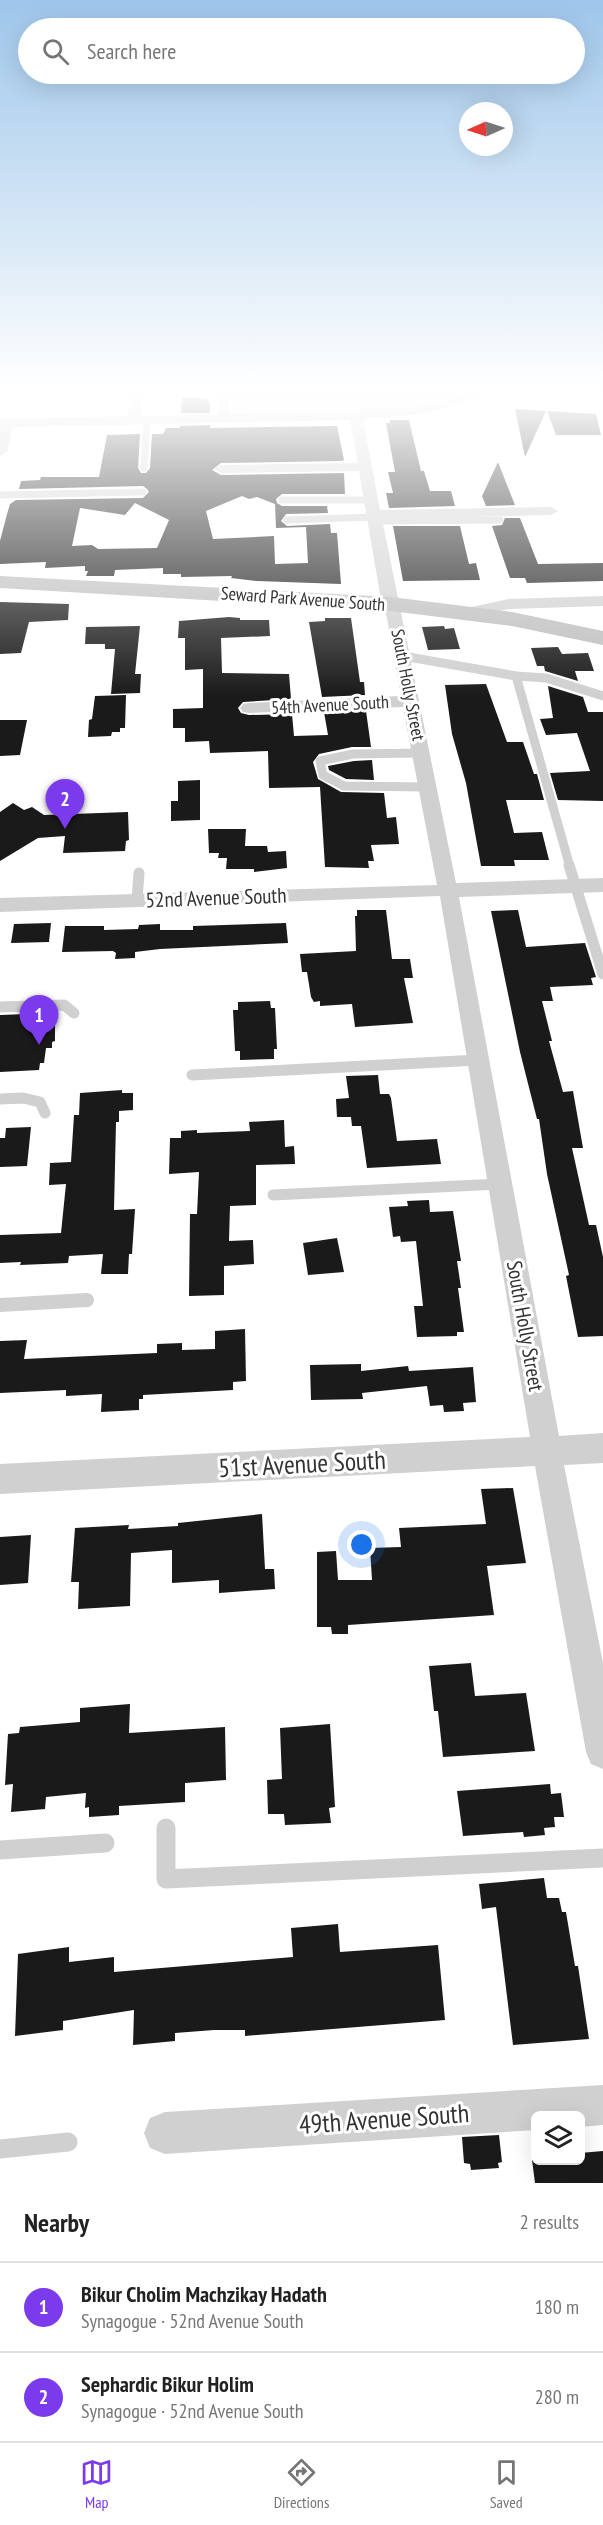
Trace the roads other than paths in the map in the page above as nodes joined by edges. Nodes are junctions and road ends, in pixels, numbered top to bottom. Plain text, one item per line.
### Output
1 (101, 493) edge
2 (370, 493) edge
3 (0, 495) edge
4 (282, 500) dead end
5 (551, 511) dead end
6 (374, 513) junction
7 (287, 520) dead end
8 (500, 520) dead end
9 (0, 582) edge
10 (603, 601) edge
11 (391, 604) junction
12 (468, 612) junction
13 (603, 639) edge
14 (403, 656) junction
15 (516, 676) junction
16 (603, 696) edge
17 (411, 701) junction
18 (249, 708) dead end
19 (421, 753) junction
20 (428, 787) junction
21 (139, 873) dead end
22 (603, 885) edge
23 (575, 886) junction
24 (446, 891) junction
25 (137, 900) junction
26 (0, 905) edge
27 (603, 975) edge
28 (0, 1007) edge
29 (74, 1013) dead end
30 (478, 1060) junction
31 (192, 1075) dead end
32 (0, 1099) edge
33 (45, 1113) dead end
34 (500, 1184) junction
35 (273, 1195) dead end
36 (87, 1300) dead end
37 (0, 1305) edge
38 (603, 1448) edge
39 (547, 1452) junction
40 (0, 1479) edge
41 (603, 1752) edge
42 (166, 1828) dead end
43 (105, 1843) dead end
44 (0, 1850) edge
45 (603, 1858) edge
46 (603, 2105) edge
47 (165, 2133) dead end
48 (68, 2142) dead end
49 (0, 2149) edge

1 - 3 lane
2 - 6 street, South Holly Street
4 - 6 lane
5 - 6 street
6 - 7 lane
6 - 8 lane
6 - 11 street, South Holly Street
9 - 11 main road, Seward Park Avenue South
10 - 12 street
11 - 12 main road, Seward Park Avenue South
11 - 14 street, South Holly Street
12 - 13 main road, Seward Park Avenue South
14 - 15 lane
14 - 17 street, South Holly Street
15 - 16 lane
15 - 23 lane
17 - 18 street, 54th Avenue South
17 - 19 street, South Holly Street
19 - 20 street, South Holly Street
19 - 20 lane
20 - 24 street, South Holly Street
21 - 25 lane
22 - 23 street, 52nd Avenue South
23 - 24 street, 52nd Avenue South
23 - 27 lane
24 - 25 street, 52nd Avenue South
24 - 30 street, South Holly Street
25 - 26 street, 52nd Avenue South
28 - 29 lane
30 - 31 lane
30 - 34 street, South Holly Street
32 - 33 lane
34 - 35 lane
34 - 39 street, South Holly Street
36 - 37 lane
38 - 39 street, 51st Avenue South
39 - 40 street, 51st Avenue South
39 - 41 street, South Holly Street
42 - 45 lane
43 - 44 lane
46 - 47 street, 49th Avenue South
48 - 49 lane

